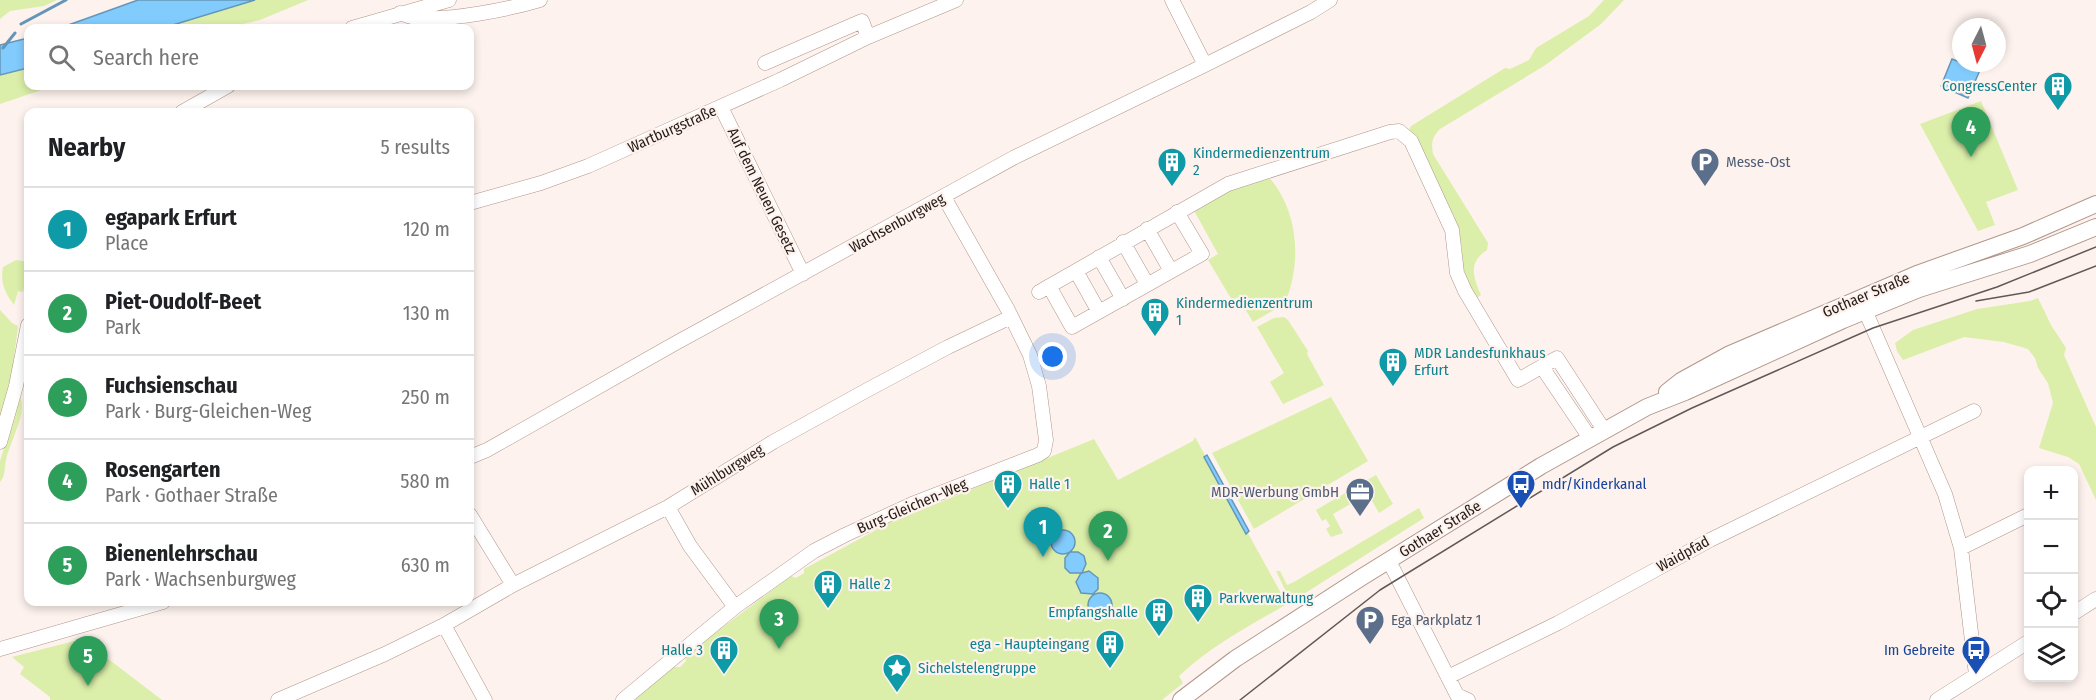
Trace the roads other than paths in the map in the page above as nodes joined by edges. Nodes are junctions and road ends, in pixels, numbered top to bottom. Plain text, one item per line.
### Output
1 (449, 0) edge
2 (540, 0) edge
3 (956, 0) edge
4 (1172, 0) edge
5 (1330, 0) edge
6 (400, 13) junction
7 (365, 24) edge
8 (868, 37) junction
9 (765, 63) dead end
10 (1205, 65) junction
11 (221, 90) edge
12 (721, 107) junction
13 (189, 108) edge
14 (944, 196) junction
15 (474, 202) edge
16 (2096, 204) edge
17 (1177, 212) junction
18 (2096, 227) edge
19 (1147, 229) junction
20 (1123, 243) junction
21 (1099, 257) junction
22 (1076, 271) junction
23 (1171, 271) junction
24 (803, 274) junction
25 (1147, 285) junction
26 (1123, 298) junction
27 (1862, 304) junction
28 (1099, 312) junction
29 (1011, 317) junction
30 (24, 368) edge
31 (22, 389) edge
32 (1974, 411) dead end
33 (1597, 434) junction
34 (1920, 436) junction
35 (0, 442) edge
36 (474, 455) edge
37 (668, 507) junction
38 (2024, 517) edge
39 (474, 522) edge
40 (1961, 548) junction
41 (1389, 561) junction
42 (513, 585) junction
43 (2096, 600) edge
44 (149, 606) edge
45 (735, 607) junction
46 (2078, 610) edge
47 (444, 625) junction
48 (2024, 645) edge
49 (0, 650) edge
50 (1976, 675) junction
51 (1448, 677) junction
52 (278, 700) edge
53 (485, 700) edge
54 (622, 700) edge
55 (1181, 700) edge
56 (1468, 700) edge
57 (1937, 700) edge

1 - 6 street
2 - 6 street
3 - 8 street, Wartburgstraße
4 - 10 street
5 - 10 street, Wachsenburgweg
6 - 7 street
8 - 9 street
8 - 12 street, Wartburgstraße
10 - 14 street, Wachsenburgweg
11 - 13 street
12 - 15 street, Wartburgstraße
12 - 24 street, Auf dem Neuen Gesetz
14 - 24 street, Wachsenburgweg
14 - 29 street, Burg-Gleichen-Weg
16 - 27 main road, Gothaer Straße
17 - 19 street
17 - 23 street
17 - 33 street
18 - 27 main road, Gothaer Straße
19 - 20 street
19 - 23 street
20 - 21 street
20 - 25 street
21 - 22 street
21 - 26 street
22 - 28 street
22 - 28 street
23 - 25 street
24 - 36 street, Wachsenburgweg
25 - 26 street
26 - 28 street
27 - 33 main road, Gothaer Straße
27 - 34 street
29 - 37 street, Mühlburgweg
29 - 45 street, Burg-Gleichen-Weg
30 - 31 street
31 - 35 street
32 - 34 street, Waidpfad
33 - 41 main road, Gothaer Straße
34 - 40 street
34 - 51 street, Waidpfad
37 - 42 street, Mühlburgweg
37 - 45 street
38 - 40 street
39 - 42 street
40 - 50 street
41 - 51 street, Gothaer Straße
41 - 55 main road, Gothaer Straße
42 - 47 street, Mühlburgweg
43 - 46 street
44 - 49 street
45 - 54 street, Burg-Gleichen-Weg
47 - 52 street, Mühlburgweg
47 - 53 street
48 - 50 street
50 - 57 street
51 - 56 street, Gothaer Straße

